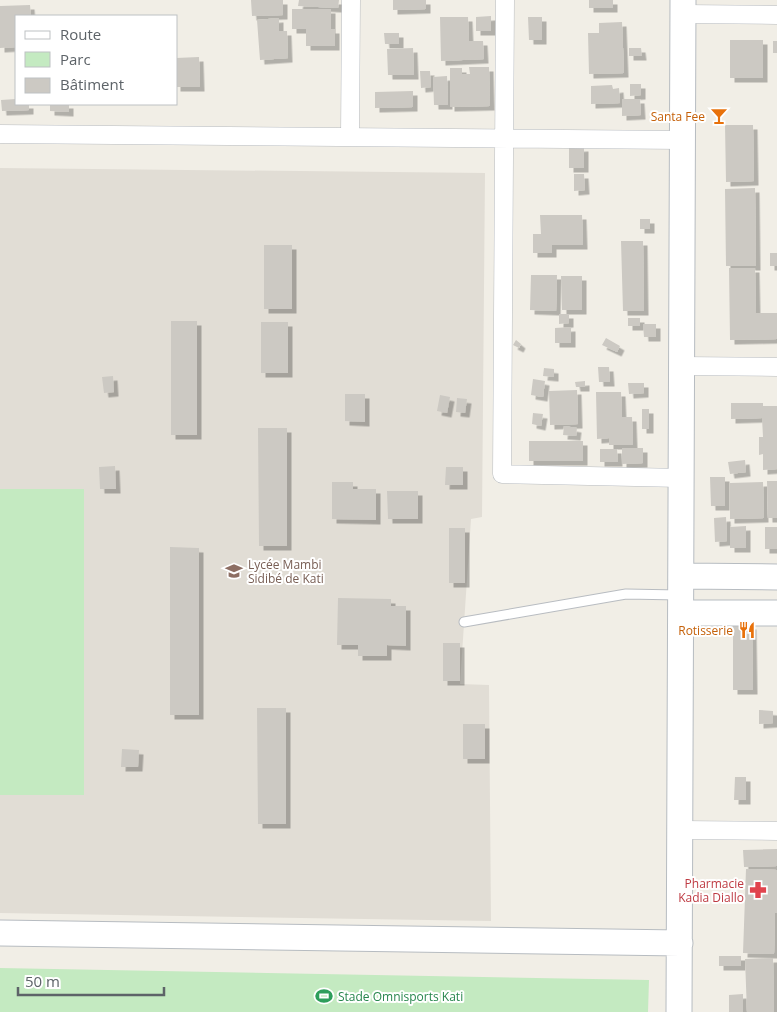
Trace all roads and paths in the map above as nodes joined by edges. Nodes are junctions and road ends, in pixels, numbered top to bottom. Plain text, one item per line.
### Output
1 (350, 0) edge
2 (505, 0) edge
3 (683, 7) edge
4 (777, 15) edge
5 (0, 134) edge
6 (350, 137) junction
7 (504, 138) junction
8 (683, 140) junction
9 (682, 366) junction
10 (777, 367) edge
11 (681, 478) junction
12 (777, 577) edge
13 (681, 595) junction
14 (777, 613) edge
15 (464, 622) dead end
16 (681, 830) junction
17 (777, 832) edge
18 (0, 934) edge
19 (680, 943) junction
20 (679, 1012) edge

1 - 6 street
2 - 7 street
3 - 4 street
3 - 8 main road
5 - 6 street
6 - 7 street
7 - 8 street
7 - 11 street
8 - 9 main road
9 - 10 street
9 - 11 main road
11 - 13 main road
12 - 13 main road
13 - 14 main road
13 - 15 lane
13 - 16 main road
16 - 17 street
16 - 19 main road
18 - 19 main road
19 - 20 main road

